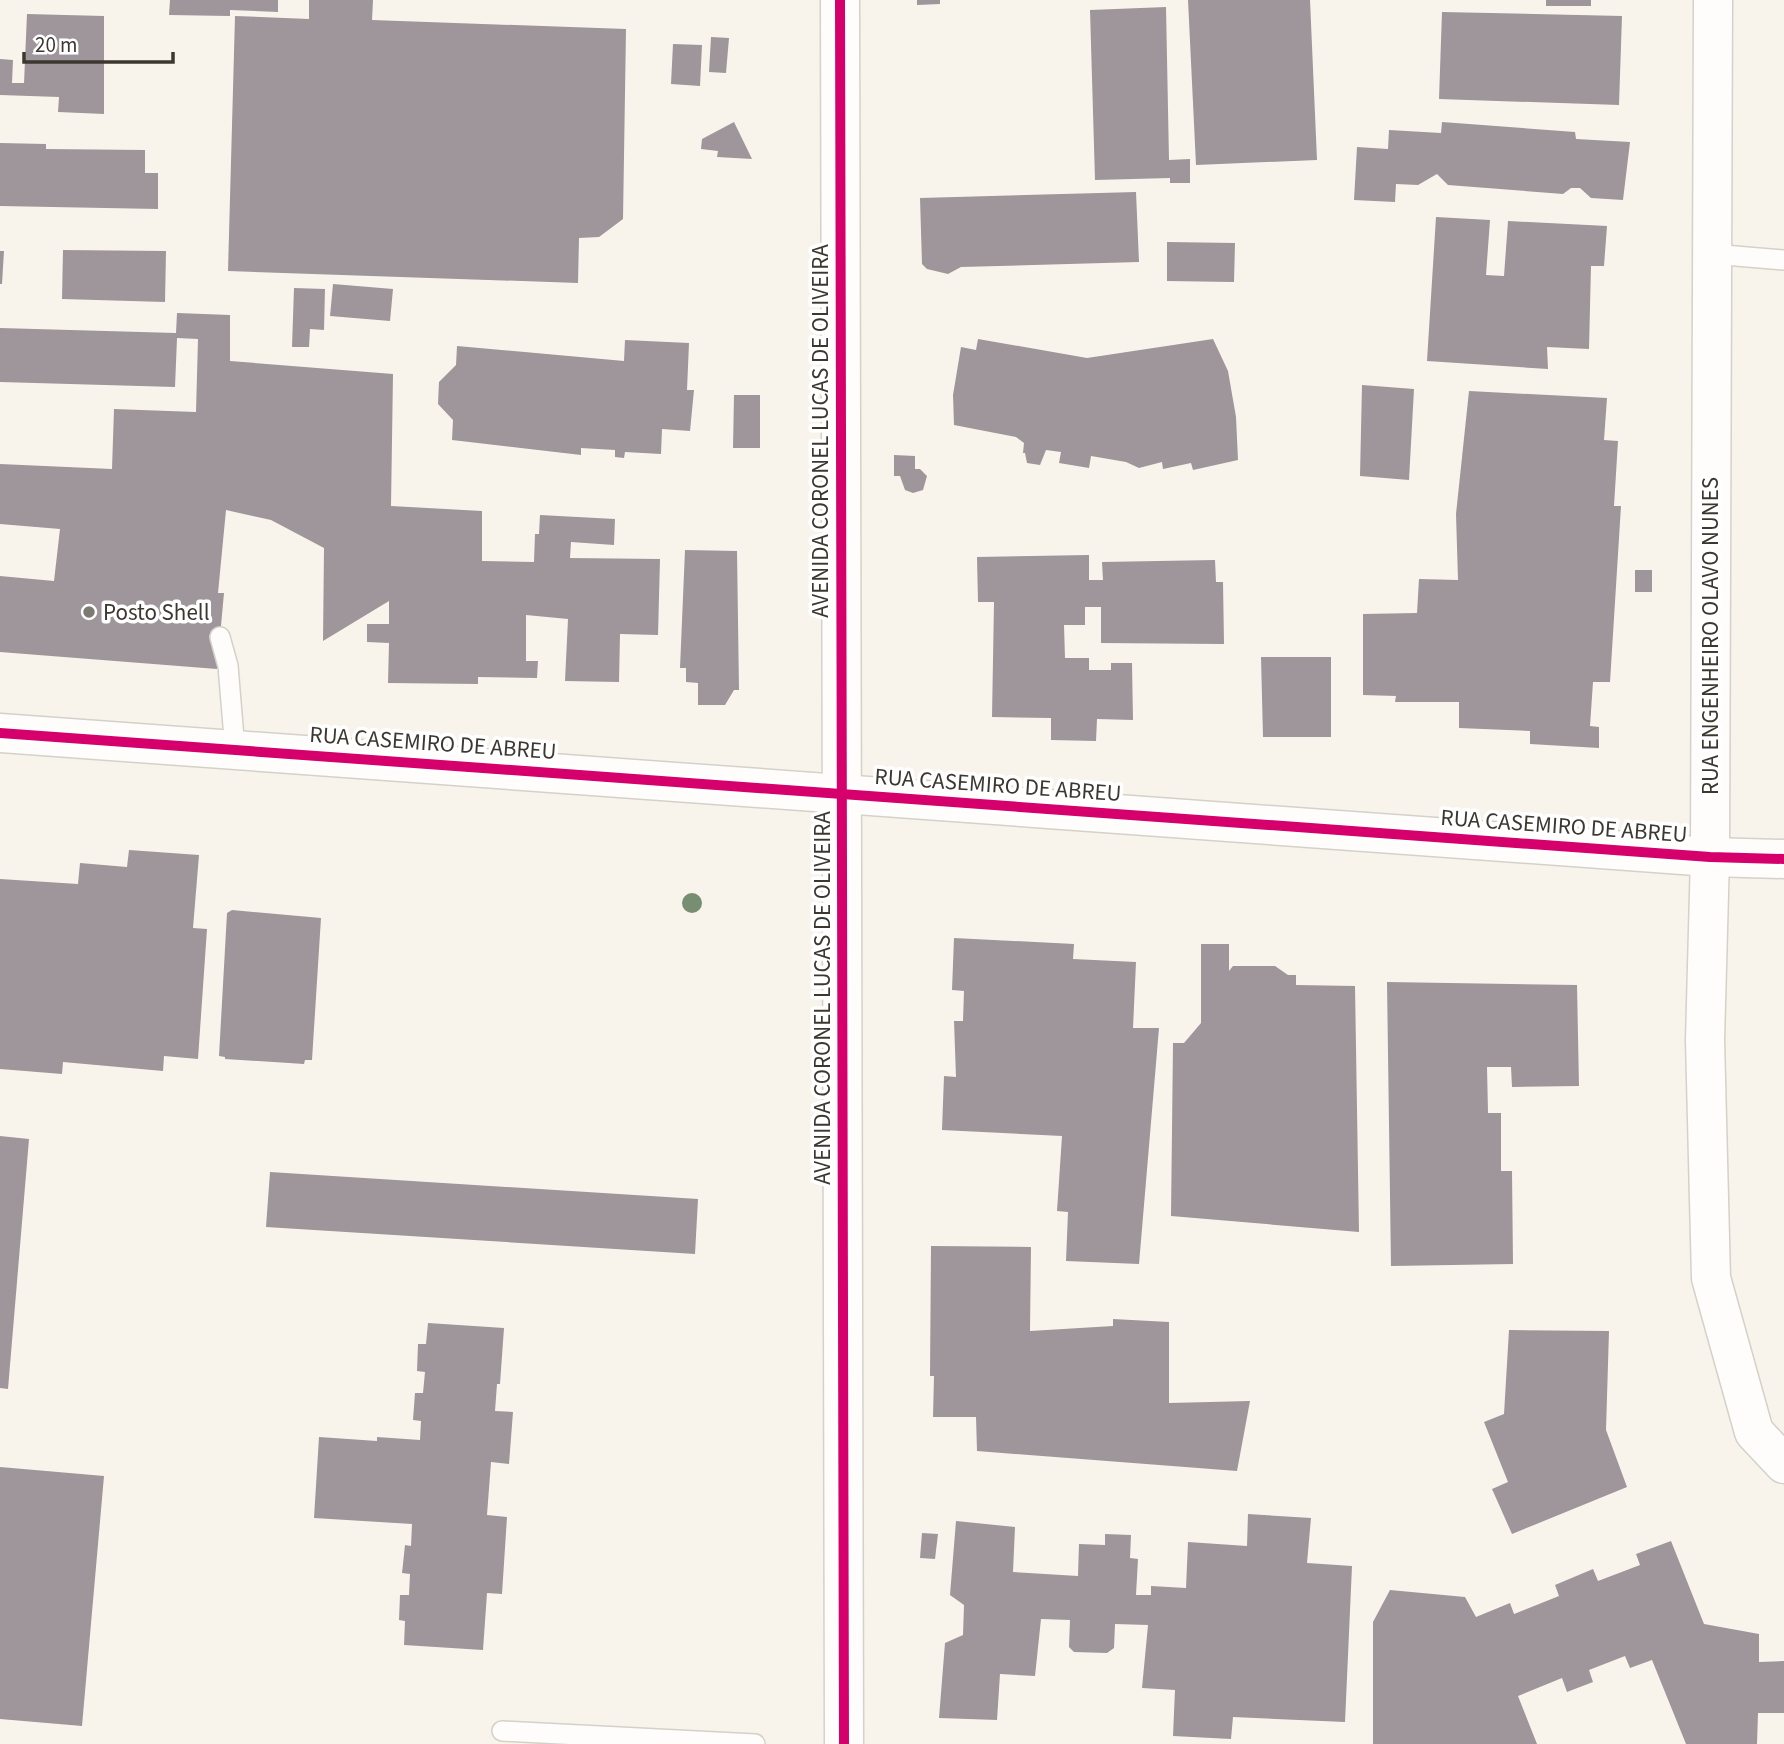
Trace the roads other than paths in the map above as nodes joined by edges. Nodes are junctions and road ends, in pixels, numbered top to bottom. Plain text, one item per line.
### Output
1 (840, 0) edge
2 (1713, 0) edge
3 (1712, 254) junction
4 (1784, 260) edge
5 (220, 637) dead end
6 (0, 733) edge
7 (235, 750) junction
8 (842, 794) junction
9 (1710, 857) junction
10 (1784, 859) edge
11 (1784, 1464) edge
12 (502, 1731) dead end
13 (755, 1744) edge
14 (844, 1744) edge

1 - 8 street, AVENIDA CORONEL LUCAS DE OLIVEIRA
2 - 3 street, RUA ENGENHEIRO OLAVO NUNES
3 - 4 lane
3 - 9 street, RUA ENGENHEIRO OLAVO NUNES
5 - 7 lane
6 - 7 street, RUA CASEMIRO DE ABREU
7 - 8 street, RUA CASEMIRO DE ABREU
8 - 9 street, RUA CASEMIRO DE ABREU
8 - 14 street, AVENIDA CORONEL LUCAS DE OLIVEIRA
9 - 10 street, RUA CASEMIRO DE ABREU
9 - 11 street, RUA ENGENHEIRO OLAVO NUNES
12 - 13 lane

